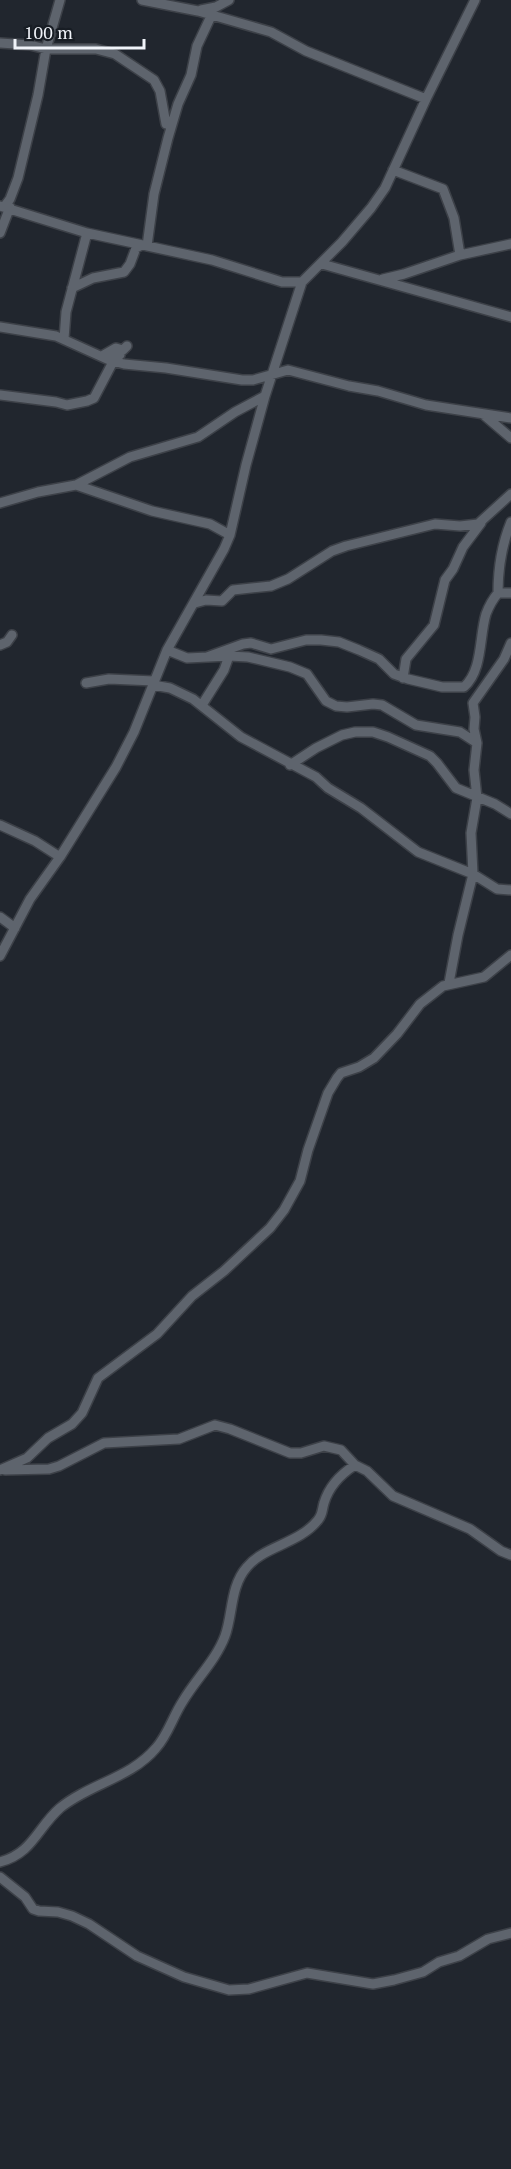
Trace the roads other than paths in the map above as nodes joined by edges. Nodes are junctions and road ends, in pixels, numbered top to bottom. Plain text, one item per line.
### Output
1 (60, 0) edge
2 (142, 0) edge
3 (230, 0) edge
4 (475, 0) edge
5 (198, 11) junction
6 (212, 14) junction
7 (0, 43) edge
8 (46, 49) junction
9 (426, 99) junction
10 (166, 124) dead end
11 (393, 170) junction
12 (5, 206) edge
13 (0, 233) edge
14 (87, 233) junction
15 (511, 244) edge
16 (144, 245) junction
17 (460, 255) junction
18 (322, 264) junction
19 (381, 279) junction
20 (302, 282) junction
21 (72, 288) junction
22 (511, 317) edge
23 (0, 327) edge
24 (64, 339) junction
25 (121, 355) junction
26 (102, 356) junction
27 (271, 375) junction
28 (0, 395) edge
29 (265, 396) junction
30 (482, 414) junction
31 (511, 418) edge
32 (511, 438) edge
33 (75, 485) junction
34 (511, 494) edge
35 (0, 503) edge
36 (484, 520) junction
37 (511, 522) edge
38 (230, 535) junction
39 (498, 593) junction
40 (511, 593) edge
41 (195, 603) junction
42 (12, 635) dead end
43 (511, 643) edge
44 (0, 645) edge
45 (167, 650) junction
46 (229, 656) junction
47 (207, 657) junction
48 (403, 678) junction
49 (86, 683) dead end
50 (153, 683) junction
51 (202, 705) junction
52 (477, 743) junction
53 (290, 765) junction
54 (477, 798) junction
55 (511, 814) edge
56 (0, 825) edge
57 (60, 857) junction
58 (473, 874) junction
59 (511, 890) edge
60 (0, 917) edge
61 (15, 928) junction
62 (511, 955) edge
63 (0, 956) edge
64 (449, 983) junction
65 (355, 1466) junction
66 (0, 1470) edge
67 (511, 1555) edge
68 (0, 1862) edge
69 (0, 1877) edge
70 (511, 1933) edge

1 - 8 street
2 - 5 street
3 - 5 street
4 - 9 street
5 - 6 street
6 - 9 street
6 - 16 street
7 - 8 street
8 - 10 street
8 - 12 street
9 - 11 street
11 - 17 street
11 - 18 street
12 - 13 street
12 - 14 street
14 - 16 street
14 - 21 street
15 - 17 street
16 - 20 street
16 - 21 street
17 - 19 street
18 - 19 street
18 - 20 street
19 - 22 street
20 - 27 street
21 - 24 street
23 - 24 street
24 - 26 street
25 - 26 street
25 - 26 street
25 - 27 street
25 - 28 street
27 - 29 street
27 - 30 street
29 - 33 street
29 - 38 street
30 - 31 street
30 - 32 street
33 - 35 street
33 - 38 street
34 - 36 street
36 - 41 street
36 - 48 street
37 - 39 street
38 - 41 street
39 - 40 street
39 - 48 street
41 - 45 street
42 - 44 street
43 - 52 street
45 - 47 street
45 - 50 street
46 - 47 street
46 - 51 street
46 - 52 street
47 - 48 street
49 - 50 street
50 - 51 street
50 - 57 street
51 - 53 street
52 - 54 street
53 - 54 street
53 - 58 street
54 - 55 street
54 - 58 street
56 - 57 street
57 - 61 street
58 - 59 street
58 - 64 street
60 - 61 street
61 - 63 street
62 - 64 street
64 - 66 street
65 - 66 street
65 - 67 street
65 - 68 street
69 - 70 street

